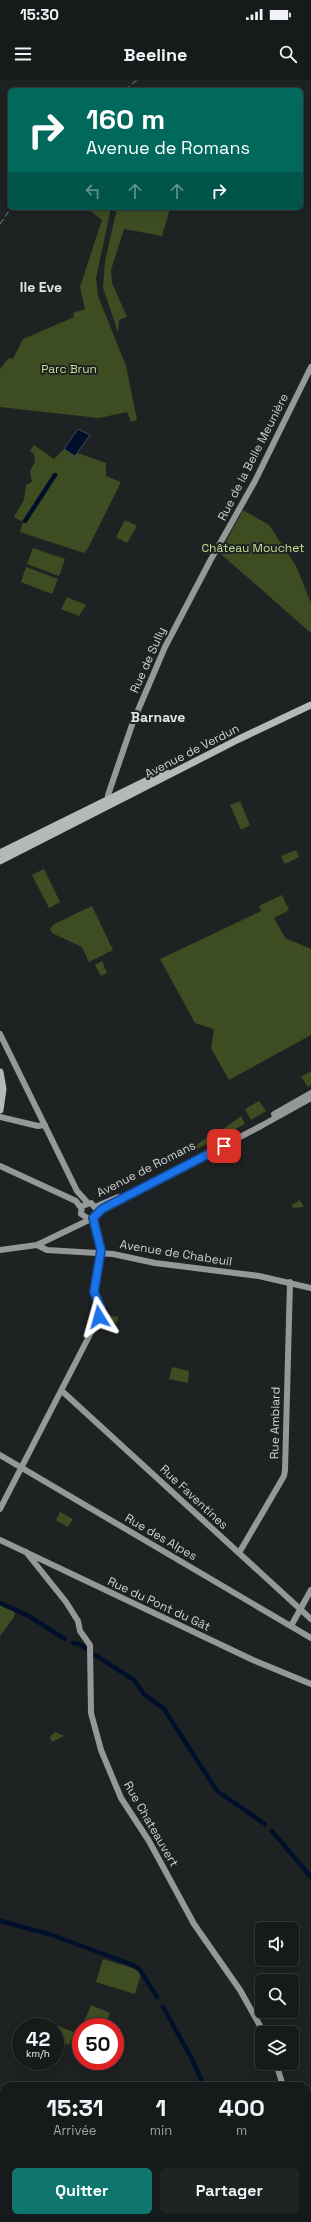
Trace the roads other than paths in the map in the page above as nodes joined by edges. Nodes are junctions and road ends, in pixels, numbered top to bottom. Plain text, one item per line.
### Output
1 (311, 367) edge
2 (213, 556) joint
3 (311, 700) edge
4 (311, 705) edge
5 (108, 801) junction
6 (100, 812) junction
7 (0, 853) edge
8 (0, 861) edge
9 (0, 1034) edge
10 (0, 1072) edge
11 (311, 1093) edge
12 (311, 1098) edge
13 (0, 1110) edge
14 (0, 1117) edge
15 (45, 1125) junction
16 (0, 1166) edge
17 (77, 1192) junction
18 (76, 1201) junction
19 (88, 1203) junction
20 (81, 1208) junction
21 (93, 1216) junction
22 (37, 1245) junction
23 (0, 1250) edge
24 (101, 1253) junction
25 (290, 1282) junction
26 (311, 1288) edge
27 (62, 1391) junction
28 (0, 1455) edge
29 (22, 1468) junction
30 (0, 1509) edge
31 (0, 1540) edge
32 (26, 1552) junction
33 (239, 1553) junction
34 (311, 1590) edge
35 (300, 1610) junction
36 (311, 1619) edge
37 (291, 1626) junction
38 (311, 1638) edge
39 (311, 1684) edge
40 (260, 2026) edge
41 (278, 2070) edge
42 (282, 2082) edge

1 - 2 street, Rue de la Belle Meunière
2 - 5 street, Rue de Sully
3 - 5 main road, Avenue de Verdun
4 - 6 main road, Avenue de Verdun
5 - 6 street, Avenue de Verdun
5 - 7 main road, Avenue de Verdun
6 - 8 main road, Avenue de Verdun
9 - 15 street
10 - 13 main road
11 - 21 street, Avenue de Romans
12 - 21 street, Avenue de Romans
14 - 15 street
15 - 17 street
16 - 18 street
17 - 18 street
17 - 19 street
18 - 20 street
19 - 20 street
19 - 21 street
20 - 21 street
21 - 22 street, Avenue de Romans
21 - 24 street
22 - 23 street
22 - 24 street, Avenue de Chabeuil
24 - 25 street, Avenue de Chabeuil
24 - 27 street
25 - 26 street, Avenue de Chabeuil
25 - 33 street, Rue Amblard
27 - 29 street
27 - 33 street, Rue Faventines
28 - 29 street, Rue des Alpes
29 - 30 street
29 - 37 street, Rue des Alpes
31 - 32 street, Rue du Pont du Gât
32 - 39 street, Rue du Pont du Gât
32 - 40 street, Rue Chateauvert
33 - 35 street, Rue Faventines
34 - 35 street
35 - 36 street, Rue Faventines
35 - 37 street
37 - 38 street, Rue des Alpes
41 - 42 street

